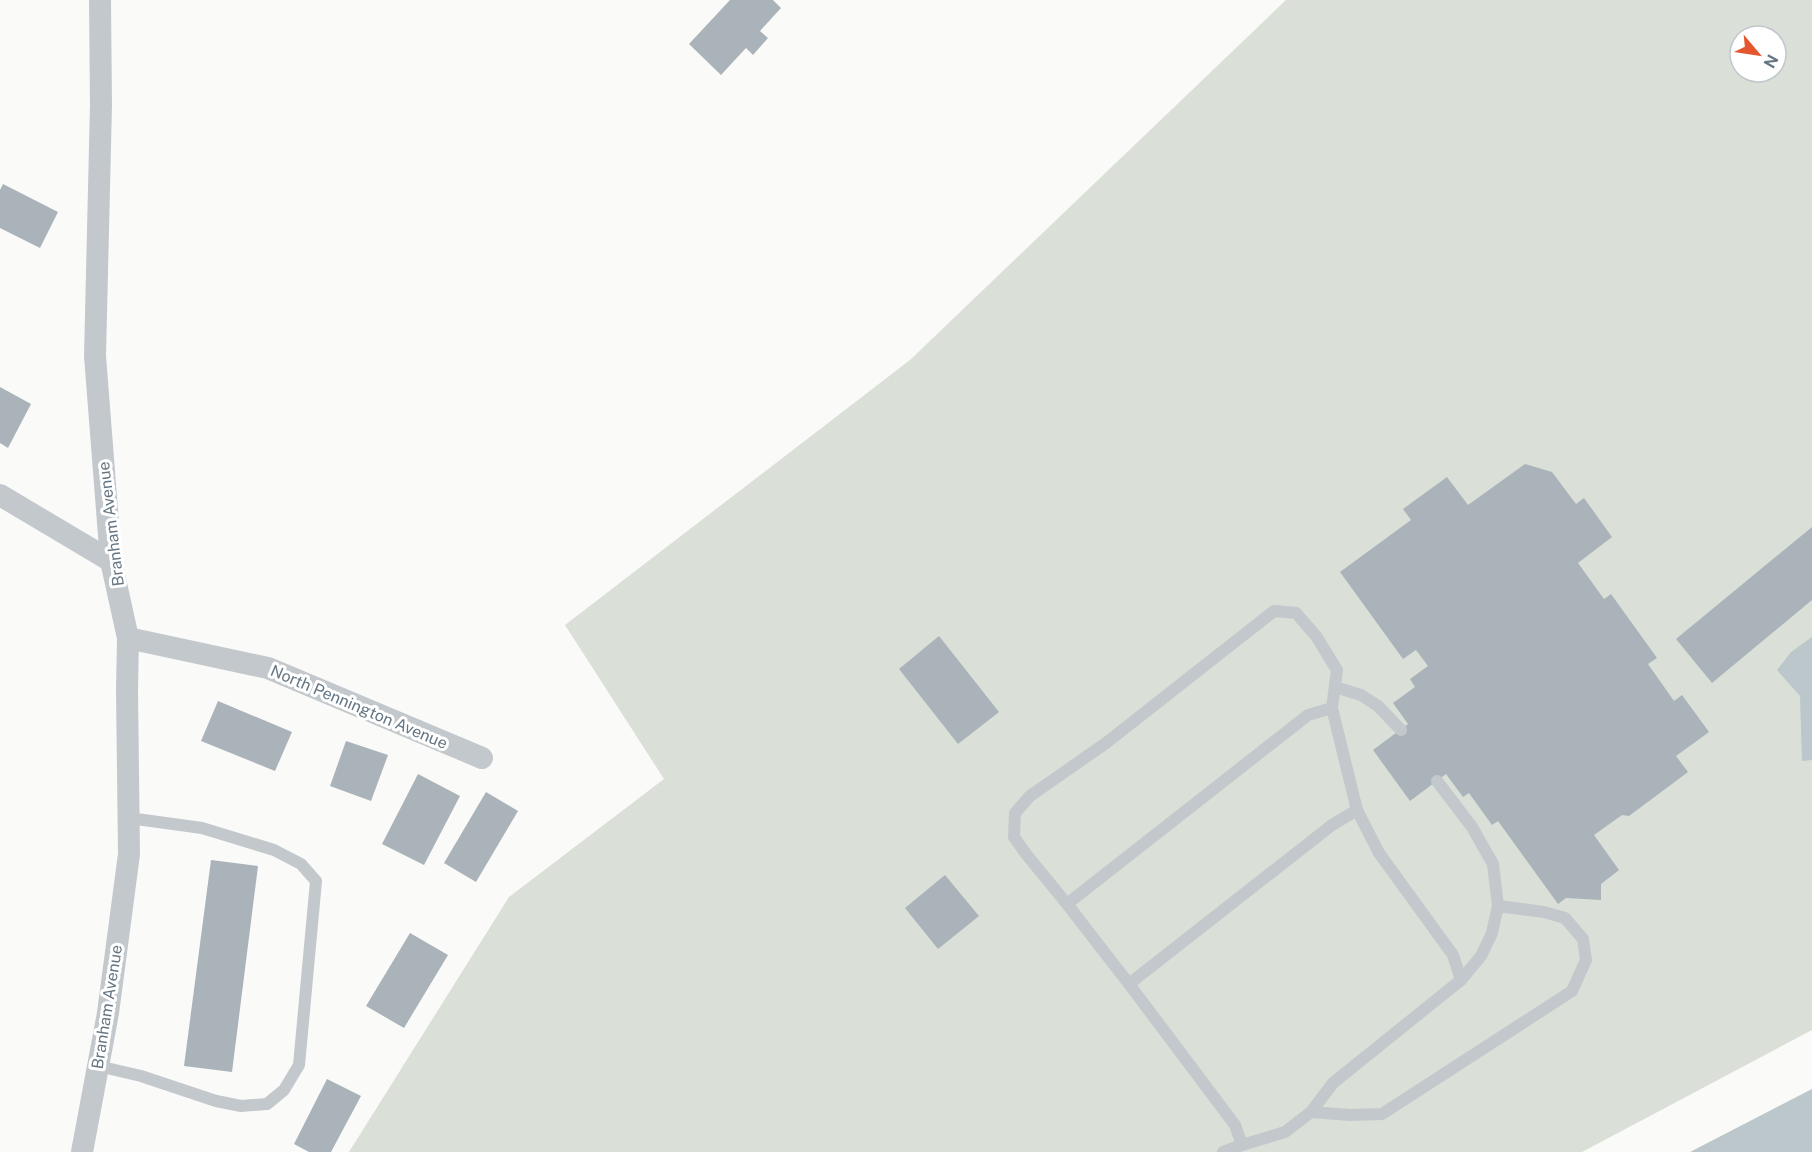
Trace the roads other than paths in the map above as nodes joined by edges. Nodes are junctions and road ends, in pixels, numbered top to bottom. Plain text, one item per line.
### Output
1 (100, 0) edge
2 (0, 495) edge
3 (111, 561) junction
4 (128, 638) junction
5 (1335, 687) junction
6 (1332, 708) junction
7 (1401, 730) dead end
8 (482, 758) dead end
9 (1437, 781) dead end
10 (1357, 810) junction
11 (129, 818) junction
12 (1067, 904) junction
13 (1498, 906) junction
14 (1461, 980) junction
15 (1130, 984) junction
16 (98, 1066) junction
17 (1311, 1112) junction
18 (1242, 1145) junction
19 (82, 1152) edge
20 (1223, 1152) edge

1 - 3 street, Branham Avenue
2 - 3 street
3 - 4 street, Branham Avenue
4 - 8 street, North Pennington Avenue
4 - 11 street, Branham Avenue
5 - 6 lane
5 - 7 lane
5 - 12 lane
6 - 10 lane
6 - 12 lane
9 - 13 lane
10 - 14 lane
10 - 15 lane
11 - 16 street, Branham Avenue
11 - 16 lane
12 - 15 lane
13 - 14 lane
13 - 17 lane
14 - 17 lane
15 - 18 lane
16 - 19 street, Branham Avenue
17 - 18 lane
18 - 20 lane

